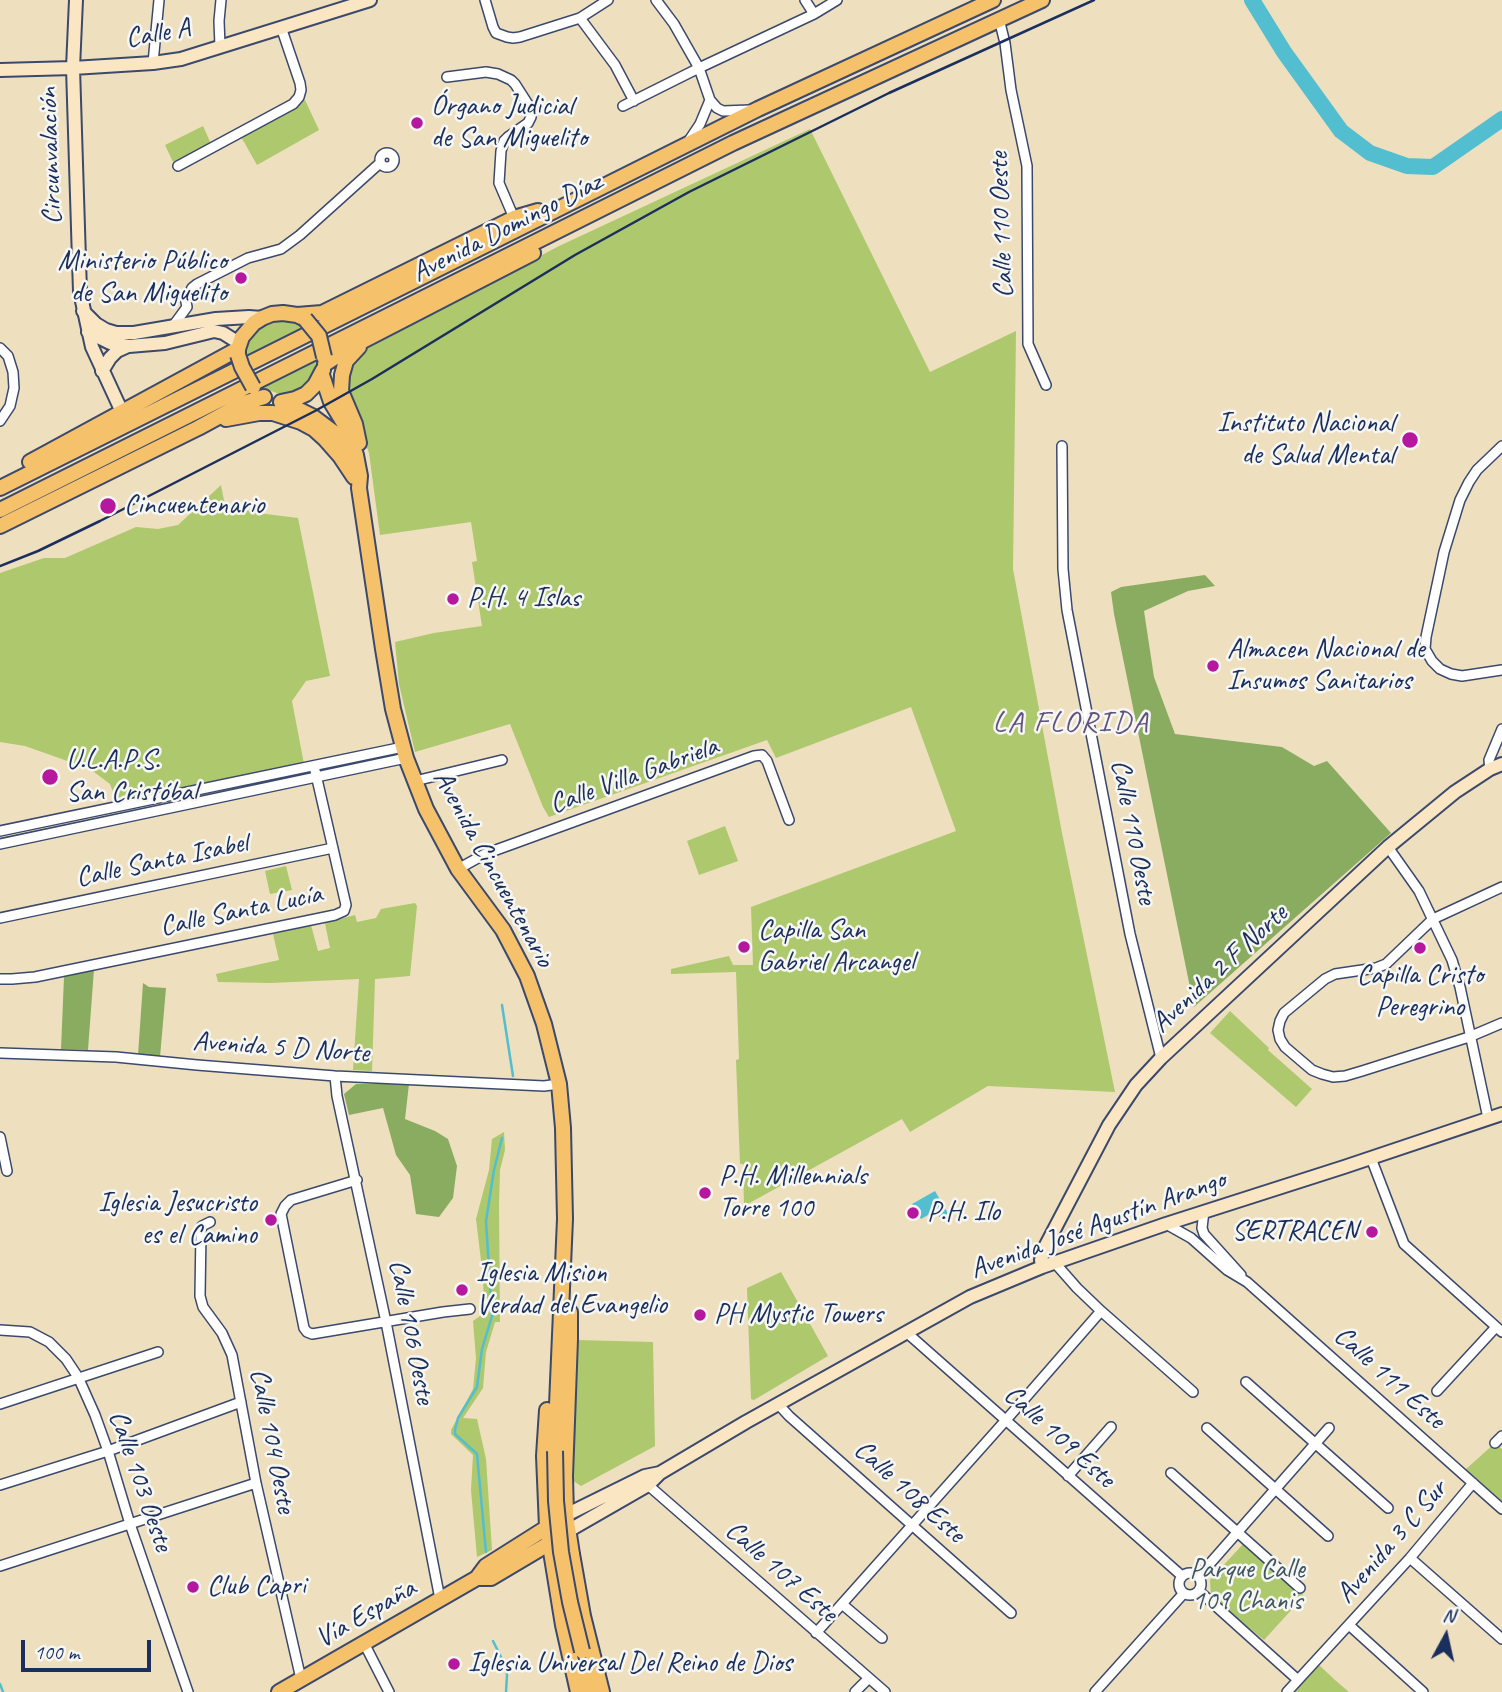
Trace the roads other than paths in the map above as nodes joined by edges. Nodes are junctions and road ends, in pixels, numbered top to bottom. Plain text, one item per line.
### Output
1 (76, 0) edge
2 (159, 0) edge
3 (222, 0) edge
4 (370, 0) edge
5 (485, 0) edge
6 (608, 0) edge
7 (656, 0) edge
8 (805, 0) edge
9 (836, 0) edge
10 (993, 0) edge
11 (1042, 0) edge
12 (814, 14) junction
13 (580, 18) junction
14 (999, 19) junction
15 (281, 27) junction
16 (220, 46) junction
17 (153, 63) junction
18 (73, 68) junction
19 (699, 68) junction
20 (0, 70) edge
21 (447, 77) dead end
22 (710, 100) junction
23 (634, 101) junction
24 (623, 106) dead end
25 (758, 109) junction
26 (685, 145) junction
27 (380, 163) dead end
28 (178, 166) dead end
29 (623, 197) junction
30 (573, 201) junction
31 (514, 218) junction
32 (187, 307) junction
33 (83, 311) junction
34 (301, 317) junction
35 (262, 318) junction
36 (208, 326) junction
37 (173, 327) junction
38 (88, 332) junction
39 (371, 338) junction
40 (129, 346) junction
41 (0, 348) edge
42 (238, 349) junction
43 (220, 359) junction
44 (324, 365) junction
45 (102, 371) junction
46 (1046, 385) dead end
47 (258, 392) junction
48 (283, 402) junction
49 (122, 412) junction
50 (0, 421) edge
51 (198, 428) junction
52 (1062, 446) dead end
53 (1502, 446) edge
54 (0, 479) edge
55 (358, 480) junction
56 (0, 488) edge
57 (0, 510) edge
58 (0, 526) edge
59 (1502, 670) edge
60 (1502, 729) edge
61 (405, 752) junction
62 (502, 760) dead end
63 (314, 766) junction
64 (1496, 766) edge
65 (317, 777) junction
66 (415, 781) junction
67 (789, 820) dead end
68 (0, 831) edge
69 (0, 844) edge
70 (1388, 847) junction
71 (333, 848) junction
72 (458, 869) junction
73 (1502, 887) edge
74 (0, 918) edge
75 (1433, 919) junction
76 (0, 979) edge
77 (1502, 1024) edge
78 (1469, 1037) junction
79 (0, 1054) edge
80 (1161, 1058) junction
81 (335, 1076) junction
82 (559, 1084) junction
83 (1502, 1114) edge
84 (1488, 1118) junction
85 (0, 1137) edge
86 (1371, 1158) junction
87 (7, 1171) dead end
88 (357, 1180) junction
89 (1204, 1211) junction
90 (210, 1222) dead end
91 (1166, 1224) junction
92 (563, 1259) junction
93 (1048, 1265) junction
94 (1247, 1282) junction
95 (470, 1309) dead end
96 (1101, 1311) junction
97 (386, 1322) junction
98 (0, 1330) edge
99 (1499, 1330) edge
100 (906, 1332) junction
101 (158, 1352) dead end
102 (78, 1377) junction
103 (1246, 1382) dead end
104 (1437, 1391) dead end
105 (1193, 1392) dead end
106 (241, 1402) junction
107 (0, 1404) edge
108 (778, 1404) junction
109 (1006, 1420) junction
110 (1111, 1427) dead end
111 (1329, 1427) dead end
112 (1207, 1428) dead end
113 (1315, 1443) junction
114 (108, 1451) junction
115 (660, 1473) junction
116 (1171, 1473) dead end
117 (1068, 1476) junction
118 (256, 1482) junction
119 (1473, 1483) junction
120 (0, 1485) edge
121 (648, 1485) junction
122 (1275, 1489) junction
123 (1388, 1508) dead end
124 (1502, 1509) edge
125 (566, 1515) junction
126 (130, 1524) junction
127 (912, 1525) junction
128 (548, 1527) junction
129 (568, 1531) junction
130 (1237, 1532) junction
131 (1328, 1536) dead end
132 (550, 1543) junction
133 (1410, 1558) junction
134 (515, 1563) junction
135 (0, 1566) edge
136 (555, 1574) junction
137 (1182, 1576) junction
138 (1199, 1576) junction
139 (477, 1578) junction
140 (1300, 1588) dead end
141 (1199, 1591) junction
142 (1184, 1593) junction
143 (440, 1599) junction
144 (842, 1604) junction
145 (1011, 1613) dead end
146 (1349, 1625) junction
147 (816, 1633) junction
148 (882, 1639) dead end
149 (1502, 1639) edge
150 (364, 1643) junction
151 (869, 1678) junction
152 (301, 1679) junction
153 (1298, 1680) junction
154 (188, 1692) edge
155 (279, 1692) edge
156 (389, 1692) edge
157 (578, 1692) edge
158 (592, 1692) edge
159 (602, 1692) edge
160 (855, 1692) edge
161 (885, 1692) edge
162 (1095, 1692) edge
163 (1287, 1692) edge
164 (1423, 1692) edge

1 - 18 main road, Circunvalación
2 - 17 street
3 - 16 street
4 - 15 main road, Calle A
5 - 13 street
6 - 13 street
7 - 19 street
8 - 12 street
9 - 12 street
10 - 25 main road, Avenida Domingo Díaz
11 - 14 main road, Avenida Domingo Díaz
12 - 19 street
13 - 23 street
14 - 29 main road, Avenida Domingo Díaz
14 - 46 street, Calle 110 Oeste
15 - 16 main road, Calle A
15 - 28 street
16 - 17 main road, Calle A
17 - 18 main road, Calle A
18 - 20 main road, Calle A
18 - 33 main road, Circunvalación
19 - 22 street
19 - 23 street
21 - 31 street
22 - 25 street
22 - 26 street
23 - 24 street
25 - 26 main road, Avenida Domingo Díaz
26 - 30 main road, Avenida Domingo Díaz
27 - 32 street
29 - 39 main road
29 - 57 main road, Avenida Domingo Díaz
30 - 31 main road
30 - 56 main road, Avenida Domingo Díaz
31 - 34 main road
32 - 36 street
32 - 37 street
33 - 37 main road
33 - 38 main road, Circunvalación
34 - 35 main road
34 - 44 main road, bridge
35 - 36 main road
35 - 42 main road
36 - 37 main road
36 - 40 main road
36 - 42 main road
36 - 43 main road
38 - 40 main road
38 - 45 main road, Circunvalación
39 - 44 main road
39 - 55 main road
40 - 45 main road
41 - 50 street
42 - 43 main road
42 - 47 main road, bridge
43 - 49 main road
44 - 48 main road
44 - 55 main road, Avenida Cincuentenario
45 - 49 main road, Circunvalación
47 - 48 main road
47 - 51 main road
48 - 55 main road, Avenida Cincuentenario
49 - 54 main road
51 - 55 main road
51 - 58 main road
52 - 80 street, Calle 110 Oeste
53 - 59 street
55 - 61 main road, Avenida Cincuentenario
60 - 64 street
61 - 63 street
61 - 65 street
61 - 66 main road, Avenida Cincuentenario
62 - 66 street
63 - 65 street, Calle Santa Lucía
63 - 68 street
64 - 70 main road, Avenida 2 F Norte
65 - 69 street
65 - 71 street, Calle Santa Lucía
66 - 72 main road, Avenida Cincuentenario
67 - 72 street, Calle Villa Gabriela
70 - 75 street
70 - 80 main road, Avenida 2 F Norte
71 - 74 street, Calle Santa Isabel
71 - 76 street, Calle Santa Lucía
72 - 82 main road, Avenida Cincuentenario
73 - 75 street
75 - 78 street
75 - 78 street
77 - 78 street
78 - 84 street
79 - 81 street, Avenida 5 D Norte
80 - 93 main road, Avenida 2 F Norte
81 - 82 street, Avenida 5 D Norte
81 - 88 street, Calle 106 Oeste
82 - 92 main road, Avenida Cincuentenario
83 - 84 main road, Avenida José Agustín Arango
84 - 86 main road, Avenida José Agustín Arango
85 - 87 street
86 - 89 main road, Avenida José Agustín Arango
86 - 99 street
88 - 97 street, Calle 106 Oeste
88 - 97 street
89 - 91 main road, Avenida José Agustín Arango
89 - 94 street, Calle 111 Este
90 - 106 street, Calle 104 Oeste
91 - 93 main road, Avenida José Agustín Arango
91 - 94 street, Calle 111 Este
92 - 125 main road
92 - 128 main road
92 - 158 main road, Avenida Cincuentenario, bridge
93 - 96 street
93 - 100 main road, Avenida José Agustín Arango
94 - 119 street, Calle 111 Este
95 - 97 street
96 - 105 street
96 - 109 street
97 - 143 street, Calle 106 Oeste
98 - 102 street, Calle 103 Oeste
99 - 104 street
100 - 108 main road, Avenida José Agustín Arango
100 - 109 street, Calle 109 Este
101 - 102 street
102 - 107 street
102 - 114 street, Calle 103 Oeste
103 - 113 street
106 - 114 street
106 - 118 street, Calle 104 Oeste
108 - 115 main road, Avenida José Agustín Arango
108 - 127 street, Calle 108 Este
109 - 117 street, Calle 109 Este
109 - 127 street
110 - 117 street
111 - 113 street
112 - 122 street
113 - 122 street
113 - 123 street
114 - 120 street
114 - 126 street, Calle 103 Oeste
115 - 121 main road, Avenida José Agustín Arango
115 - 125 main road, Avenida José Agustín Arango
116 - 130 street
117 - 137 street, Calle 109 Este
118 - 126 street
118 - 152 street, Calle 104 Oeste
119 - 124 street, Calle 111 Este
119 - 133 street, Avenida 3 C Sur
121 - 129 main road, Avenida José Agustín Arango
121 - 147 street, Calle 107 Este
122 - 130 street
122 - 131 street
125 - 128 main road, Vía España
125 - 129 main road
126 - 135 street
126 - 154 street, Calle 103 Oeste
127 - 144 street
127 - 145 street, Calle 108 Este
128 - 132 main road
128 - 139 main road, Vía España
129 - 132 main road, Vía España
129 - 159 main road
130 - 138 street
130 - 140 street
132 - 134 main road, Vía España
132 - 136 main road
133 - 146 street, Avenida 3 C Sur
133 - 149 street
134 - 136 main road
134 - 139 main road, Vía España
136 - 157 main road
137 - 138 street
137 - 142 street
138 - 141 street
139 - 143 main road, Vía España
141 - 142 street
141 - 153 street
142 - 162 street
143 - 150 main road, Vía España
144 - 147 street
144 - 148 street
146 - 153 street, Avenida 3 C Sur
146 - 164 street
147 - 151 street, Calle 107 Este
150 - 152 main road, Vía España
150 - 156 street
151 - 160 street
151 - 161 street, Calle 107 Este
152 - 155 main road, Vía España
153 - 163 street, Avenida 3 C Sur

